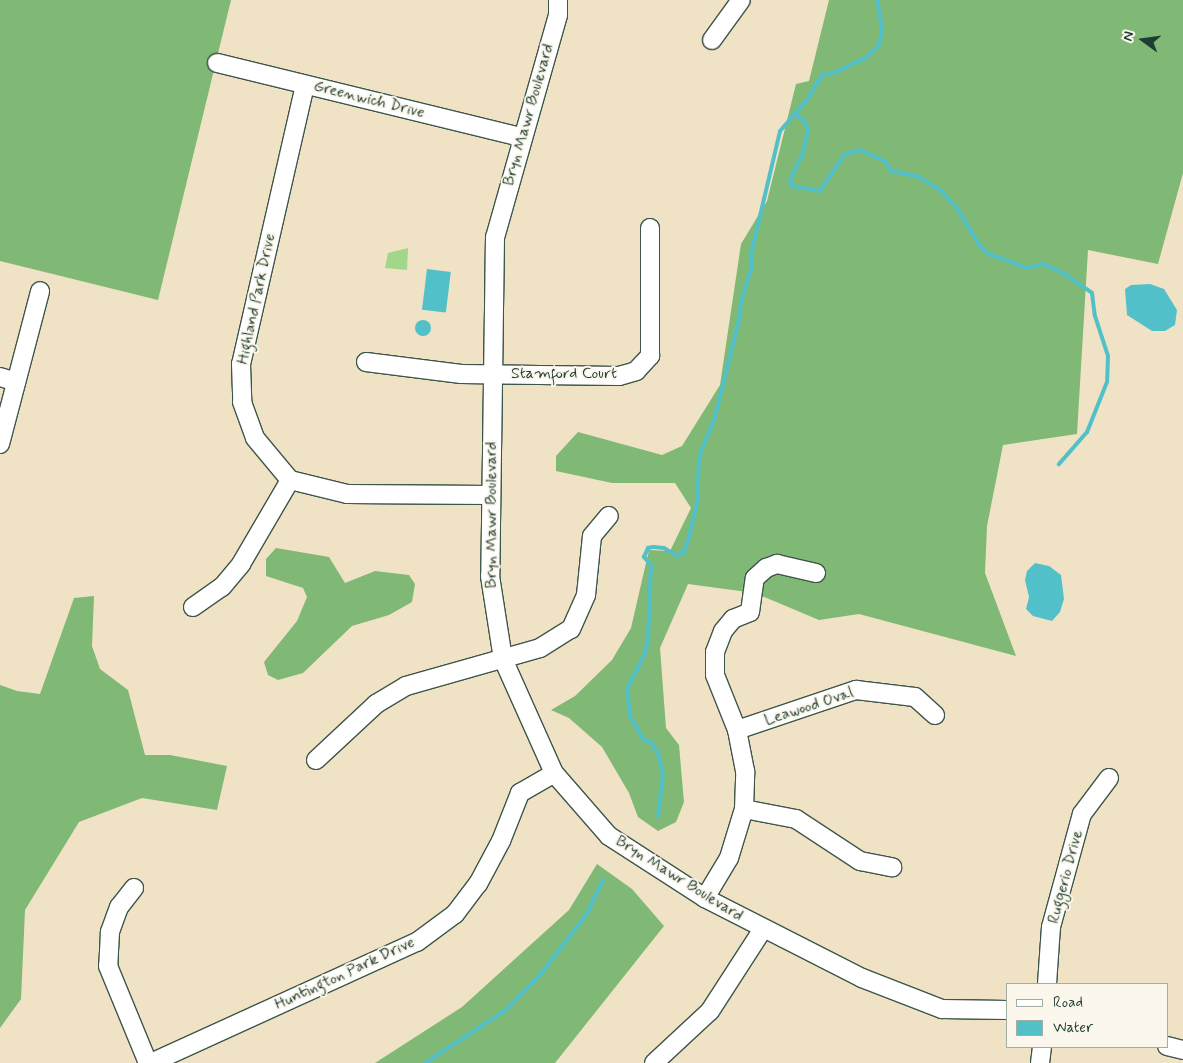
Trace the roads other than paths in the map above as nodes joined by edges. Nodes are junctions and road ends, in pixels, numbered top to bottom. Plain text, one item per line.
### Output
1 (558, 0) edge
2 (741, 0) edge
3 (712, 40) dead end
4 (217, 64) dead end
5 (305, 85) junction
6 (521, 137) junction
7 (650, 228) dead end
8 (40, 291) dead end
9 (366, 362) dead end
10 (493, 374) junction
11 (8, 379) edge
12 (0, 444) edge
13 (290, 480) junction
14 (491, 495) junction
15 (609, 516) dead end
16 (816, 573) dead end
17 (193, 607) dead end
18 (503, 659) junction
19 (935, 715) dead end
20 (737, 730) junction
21 (316, 760) dead end
22 (554, 773) junction
23 (1109, 778) dead end
24 (744, 809) junction
25 (892, 866) dead end
26 (134, 888) dead end
27 (705, 898) junction
28 (763, 929) junction
29 (1047, 983) edge
30 (1006, 1010) edge
31 (1168, 1046) edge
32 (1042, 1048) edge
33 (1183, 1050) edge
34 (150, 1063) edge
35 (654, 1063) edge
36 (1040, 1063) edge

1 - 6 street, Bryn Mawr Boulevard
2 - 3 street
4 - 5 street, Greenwich Drive
5 - 6 street, Greenwich Drive
5 - 13 street, Highland Park Drive
6 - 10 street, Bryn Mawr Boulevard
7 - 10 street, Stamford Court
8 - 11 street
9 - 10 street, Stamford Court
10 - 14 street, Bryn Mawr Boulevard
11 - 12 street
13 - 14 street
13 - 17 street
14 - 18 street, Bryn Mawr Boulevard
15 - 18 street
16 - 20 street
18 - 21 street
18 - 22 street, Bryn Mawr Boulevard
19 - 20 street, Leawood Oval
20 - 24 street
22 - 27 street, Bryn Mawr Boulevard
22 - 34 street, Huntington Park Drive
23 - 29 street, Ruggerio Drive
24 - 25 street
24 - 27 street
26 - 34 street
27 - 28 street, Bryn Mawr Boulevard
28 - 30 street, Bryn Mawr Boulevard
28 - 35 street
31 - 33 street
32 - 36 street

